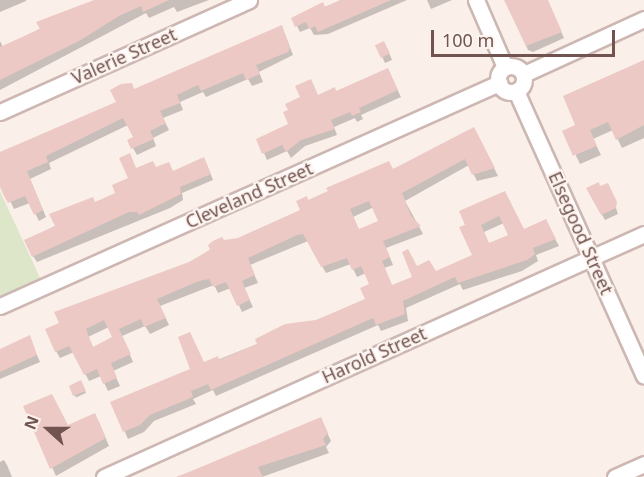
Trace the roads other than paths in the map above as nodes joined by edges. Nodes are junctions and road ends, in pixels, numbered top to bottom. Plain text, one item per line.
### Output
1 (249, 0) edge
2 (476, 0) edge
3 (644, 19) edge
4 (505, 67) junction
5 (524, 74) junction
6 (499, 83) junction
7 (516, 91) junction
8 (0, 112) edge
9 (644, 234) edge
10 (592, 257) junction
11 (0, 306) edge
12 (644, 376) edge
13 (644, 464) edge
14 (104, 477) edge
15 (615, 477) edge

1 - 8 street, Valerie Street
2 - 4 street
3 - 5 street
4 - 5 street
4 - 6 street
5 - 7 street
6 - 7 street
6 - 11 street, Cleveland Street
7 - 10 street, Elsegood Street
9 - 10 street, Harold Street
10 - 12 street, Elsegood Street
10 - 14 street, Harold Street
13 - 15 street

